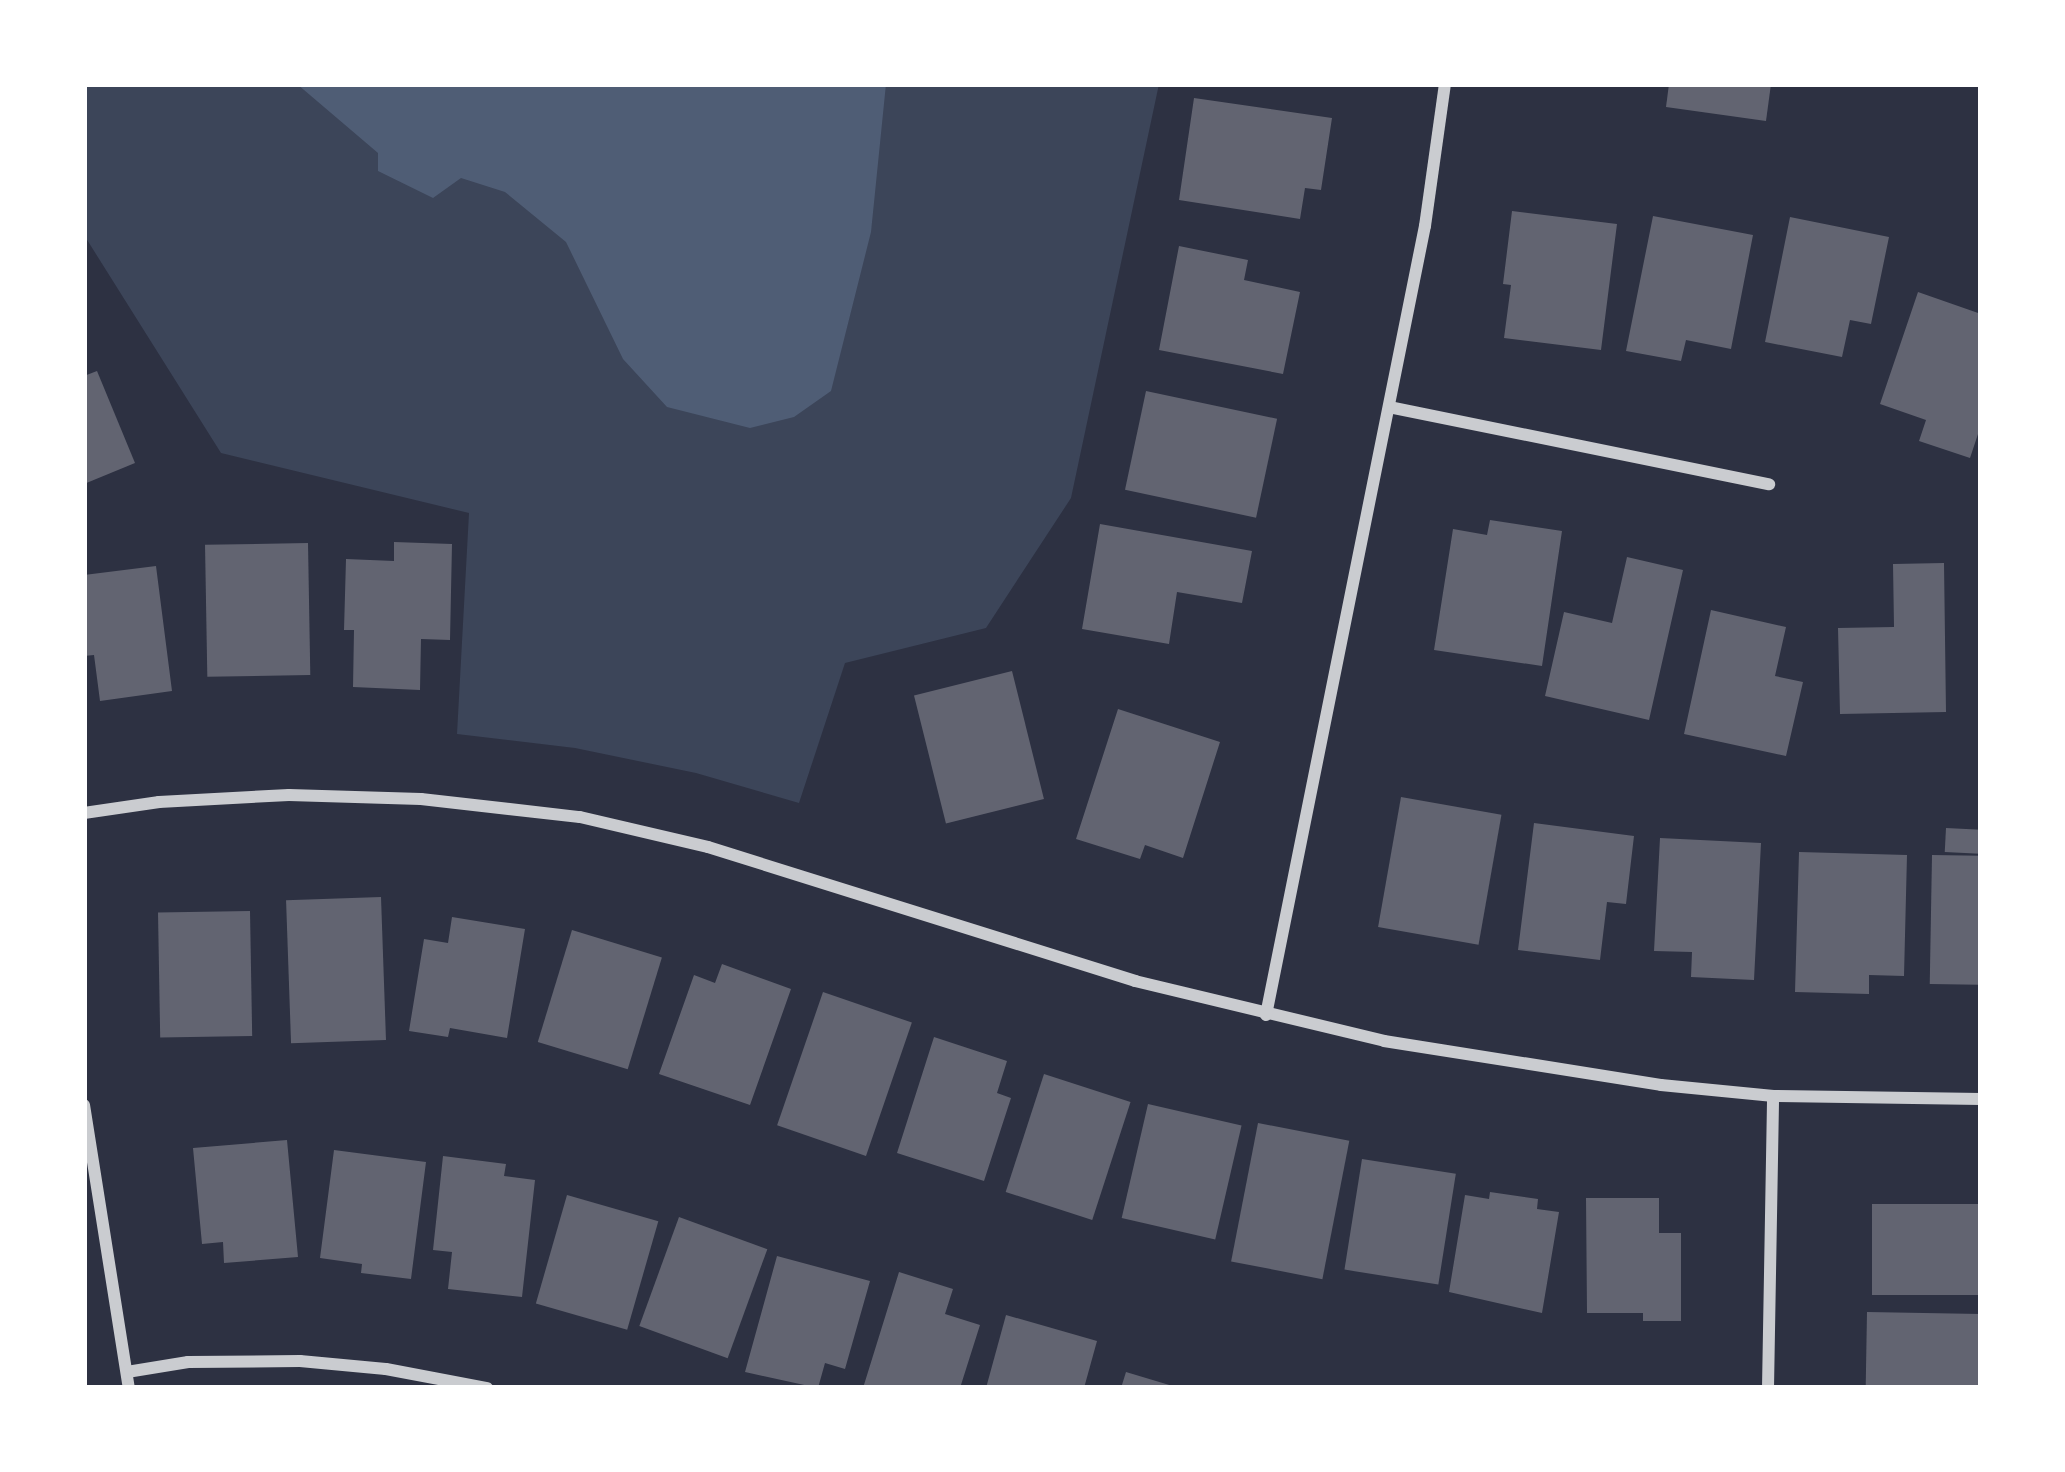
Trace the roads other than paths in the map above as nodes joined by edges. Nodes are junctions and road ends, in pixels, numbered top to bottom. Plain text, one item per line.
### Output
1 (1445, 84) edge
2 (1389, 407) junction
3 (1769, 484) dead end
4 (84, 813) edge
5 (1266, 1015) junction
6 (1773, 1096) junction
7 (1981, 1099) edge
8 (84, 1105) edge
9 (127, 1372) junction
10 (128, 1388) edge
11 (487, 1388) edge
12 (1768, 1388) edge

1 - 2 street
2 - 3 street
2 - 5 street
4 - 5 street
5 - 6 street
6 - 7 street
6 - 12 street
8 - 9 street
9 - 10 street
9 - 11 street

